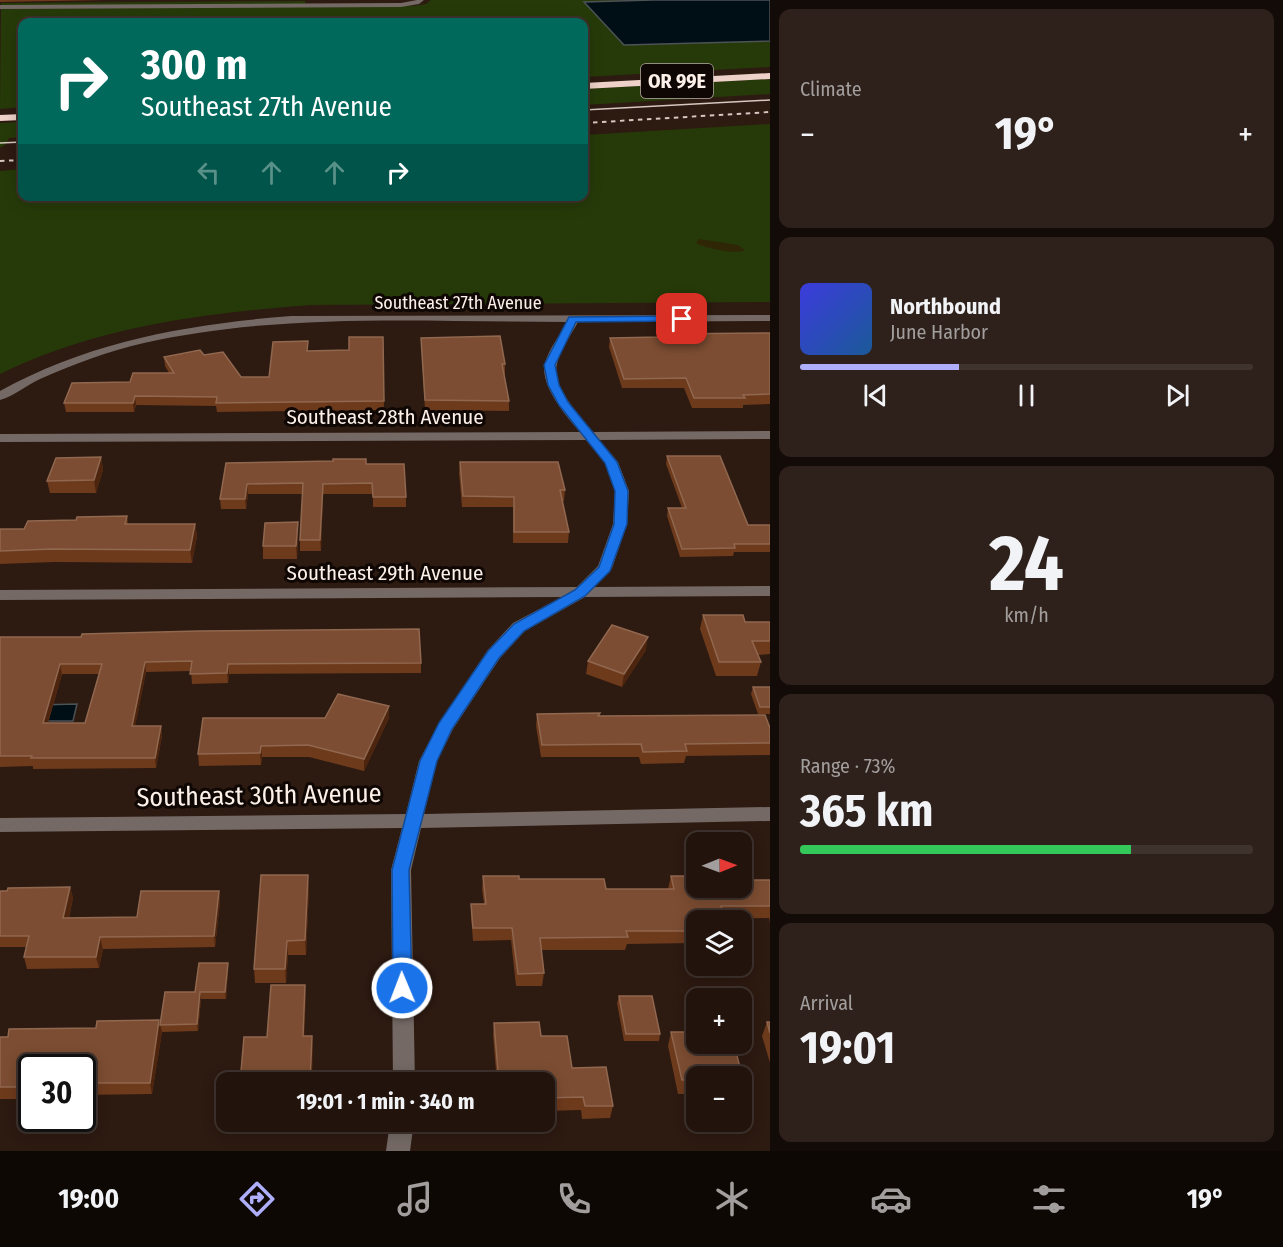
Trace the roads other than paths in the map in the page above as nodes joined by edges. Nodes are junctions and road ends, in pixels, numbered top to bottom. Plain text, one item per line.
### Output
1 (417, 2) edge
2 (0, 7) edge
3 (770, 71) edge
4 (770, 76) edge
5 (588, 81) edge
6 (588, 86) edge
7 (18, 111) edge
8 (0, 113) edge
9 (18, 117) edge
10 (0, 118) edge
11 (770, 318) edge
12 (573, 320) junction
13 (0, 396) edge
14 (590, 435) junction
15 (770, 435) edge
16 (0, 438) edge
17 (770, 591) edge
18 (580, 593) junction
19 (0, 595) edge
20 (770, 814) edge
21 (414, 821) junction
22 (0, 825) edge
23 (404, 1072) edge
24 (401, 1132) edge
25 (398, 1151) edge

1 - 2 street
3 - 5 highway, OR 99E
4 - 6 highway, OR 99E
7 - 8 highway
9 - 10 highway
11 - 12 street, Southeast 27th Avenue
12 - 13 street, Southeast 27th Avenue
12 - 14 street
14 - 15 street, Southeast 28th Avenue
14 - 16 street, Southeast 28th Avenue
14 - 18 street
17 - 18 street, Southeast 29th Avenue
18 - 19 street, Southeast 29th Avenue
18 - 21 street
20 - 21 street, Southeast 30th Avenue
21 - 22 street, Southeast 30th Avenue
21 - 23 street
24 - 25 street

